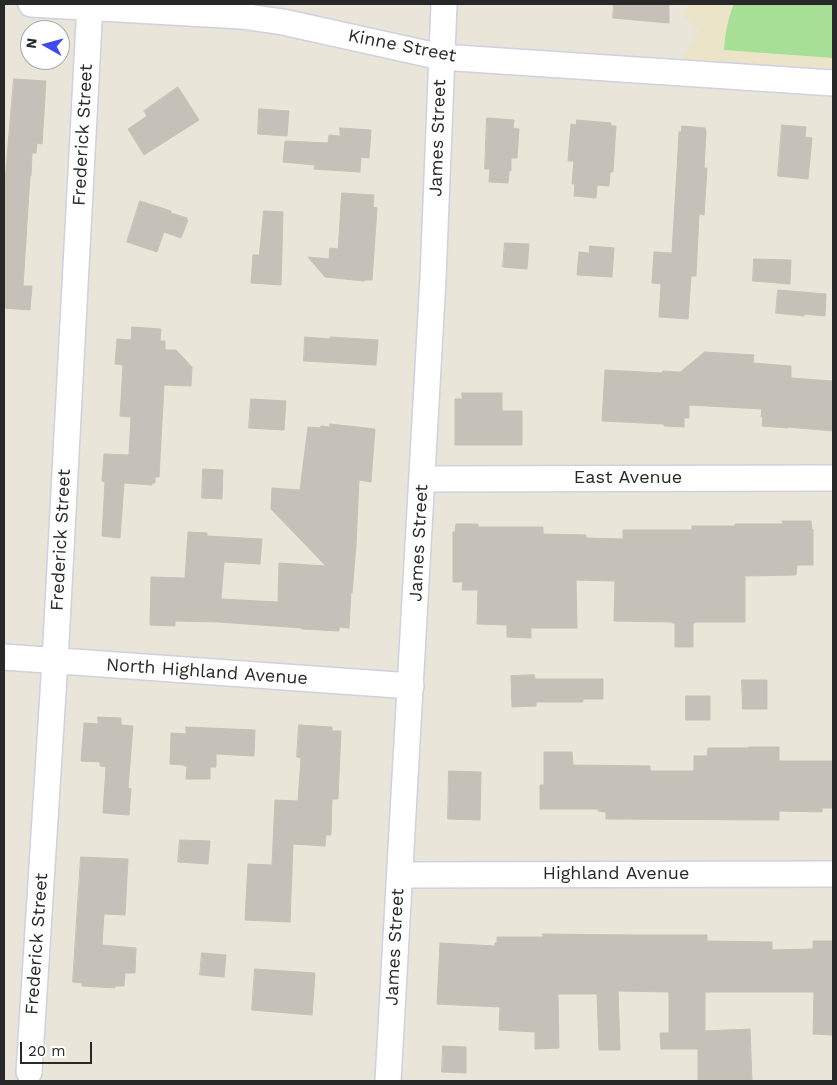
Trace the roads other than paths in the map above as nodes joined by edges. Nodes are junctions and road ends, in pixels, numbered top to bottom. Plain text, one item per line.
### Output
1 (31, 4) edge
2 (444, 4) edge
3 (90, 5) edge
4 (441, 57) junction
5 (833, 83) edge
6 (833, 478) edge
7 (422, 479) junction
8 (4, 658) edge
9 (55, 661) junction
10 (410, 686) junction
11 (833, 874) edge
12 (400, 875) junction
13 (29, 1072) dead end
14 (388, 1081) edge

1 - 3 street, Kinne Street
2 - 4 street, James Street
3 - 4 street, Kinne Street
3 - 9 street, Frederick Street
4 - 5 street, Kinne Street
4 - 7 street, James Street
6 - 7 street, East Avenue
7 - 10 street, James Street
8 - 9 street, North Highland Avenue
9 - 10 street, North Highland Avenue
9 - 13 street, Frederick Street
10 - 12 street, James Street
11 - 12 street, Highland Avenue
12 - 14 street, James Street

